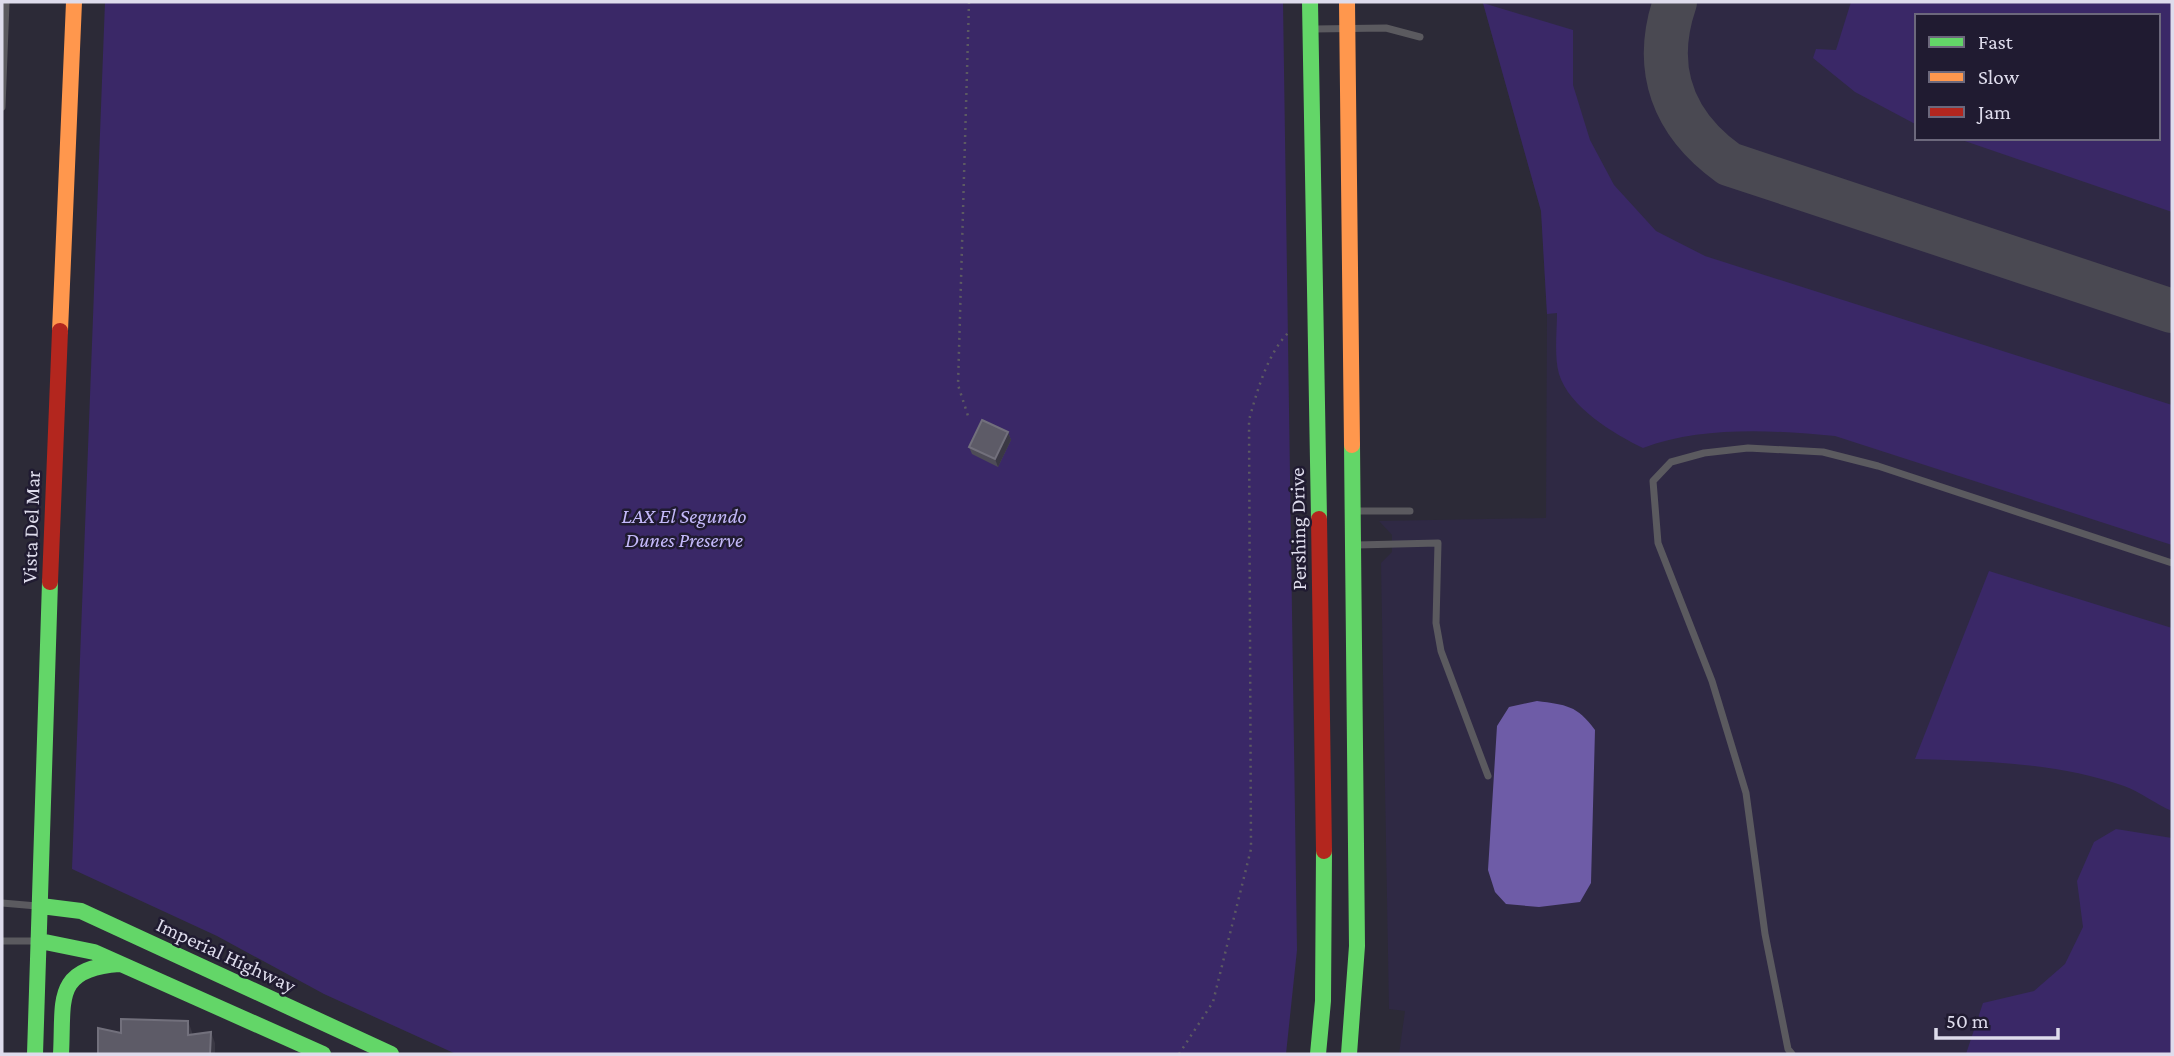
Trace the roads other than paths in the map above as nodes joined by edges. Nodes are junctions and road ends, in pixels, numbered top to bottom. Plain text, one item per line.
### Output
1 (6, 2) edge
2 (74, 2) edge
3 (1310, 2) edge
4 (1347, 2) edge
5 (1347, 28) junction
6 (1310, 29) junction
7 (1420, 37) dead end
8 (2, 107) edge
9 (1353, 510) junction
10 (1410, 511) dead end
11 (1353, 545) junction
12 (2172, 562) edge
13 (1488, 776) dead end
14 (2, 903) edge
15 (41, 906) junction
16 (2, 941) edge
17 (40, 941) junction
18 (123, 964) junction
19 (35, 1054) edge
20 (61, 1054) edge
21 (323, 1054) edge
22 (391, 1054) edge
23 (1318, 1054) edge
24 (1349, 1054) edge
25 (1792, 1054) edge

1 - 8 lane
2 - 15 main road, Vista Del Mar
3 - 6 main road, Pershing Drive
4 - 5 main road
5 - 6 lane
5 - 7 lane
5 - 9 main road
6 - 23 main road, Pershing Drive
9 - 10 lane
9 - 11 main road
11 - 13 lane
11 - 24 main road
12 - 25 lane
14 - 15 lane
15 - 17 main road, Vista Del Mar
15 - 22 main road, Imperial Highway
16 - 17 lane
17 - 18 main road
17 - 19 main road, Vista Del Mar
18 - 20 main road
18 - 21 main road

